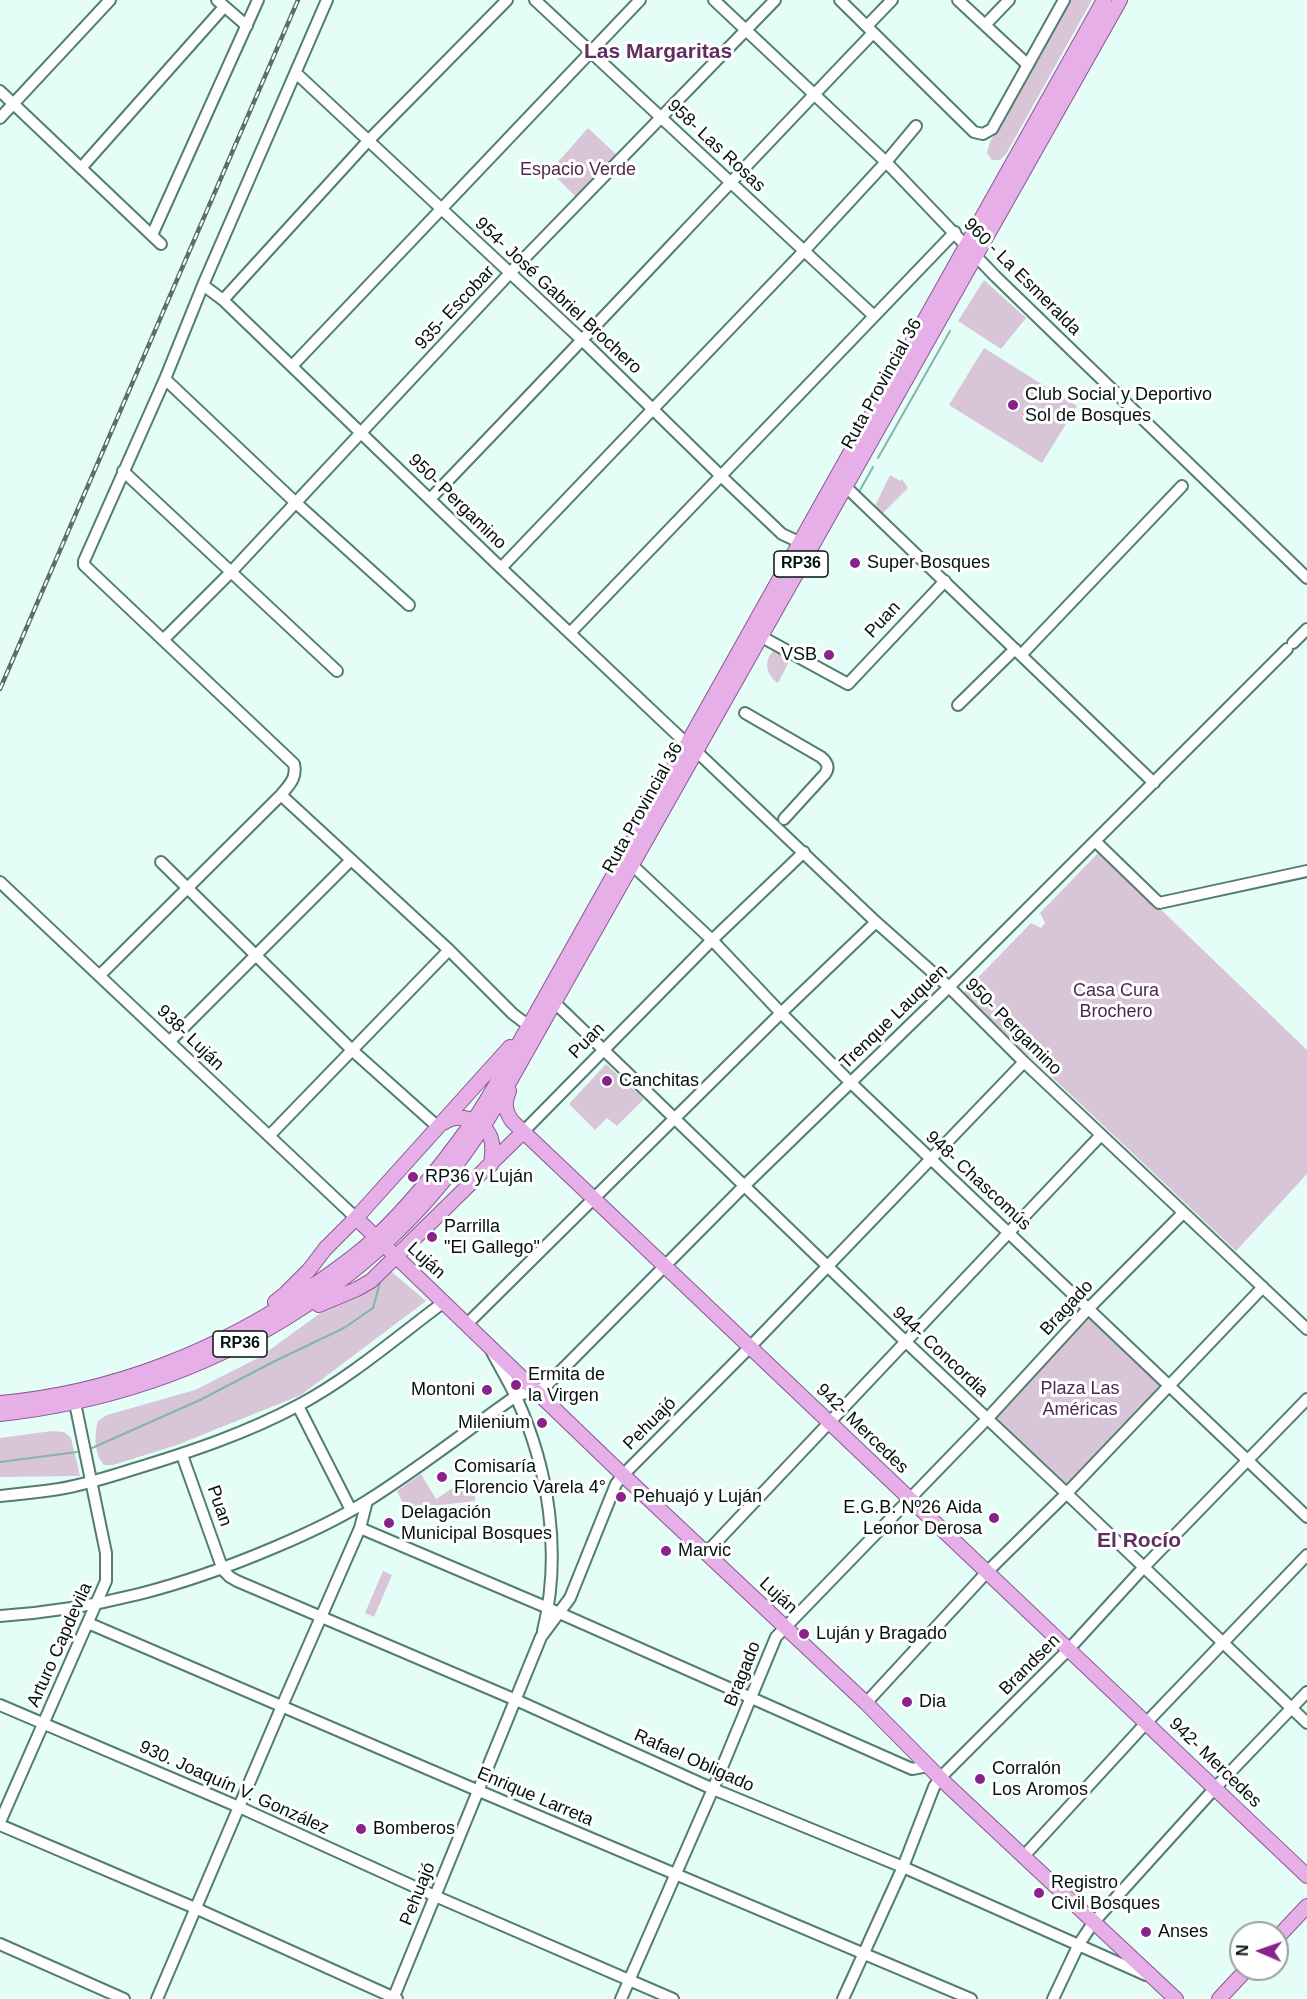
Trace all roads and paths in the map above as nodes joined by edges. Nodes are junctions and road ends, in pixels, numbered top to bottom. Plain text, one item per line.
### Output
1 (110, 0) edge
2 (258, 0) edge
3 (327, 0) edge
4 (507, 0) edge
5 (536, 0) edge
6 (640, 0) edge
7 (714, 0) edge
8 (775, 0) edge
9 (840, 0) edge
10 (892, 0) edge
11 (958, 0) edge
12 (1009, 0) edge
13 (1065, 0) edge
14 (1104, 0) edge
15 (1120, 0) edge
16 (221, 3) edge
17 (985, 25) junction
18 (247, 26) junction
19 (870, 29) junction
20 (745, 30) junction
21 (591, 52) junction
22 (1028, 65) junction
23 (296, 73) junction
24 (0, 92) edge
25 (813, 95) junction
26 (13, 104) junction
27 (0, 118) edge
28 (662, 118) junction
29 (916, 126) dead end
30 (368, 141) junction
31 (886, 162) junction
32 (81, 168) junction
33 (730, 182) junction
34 (441, 209) junction
35 (955, 232) junction
36 (152, 235) junction
37 (161, 244) dead end
38 (804, 251) junction
39 (971, 251) junction
40 (510, 273) junction
41 (203, 285) junction
42 (223, 300) junction
43 (874, 316) junction
44 (583, 341) junction
45 (292, 366) junction
46 (165, 379) junction
47 (653, 408) junction
48 (361, 433) junction
49 (123, 471) junction
50 (721, 476) junction
51 (1189, 478) junction
52 (845, 486) junction
53 (430, 499) junction
54 (296, 503) junction
55 (799, 542) junction
56 (501, 568) junction
57 (231, 572) junction
58 (1307, 578) edge
59 (945, 581) junction
60 (409, 605) dead end
61 (1307, 629) edge
62 (571, 632) junction
63 (760, 636) junction
64 (163, 640) junction
65 (1018, 652) junction
66 (337, 671) dead end
67 (958, 705) dead end
68 (745, 713) dead end
69 (691, 747) junction
70 (1154, 783) junction
71 (281, 795) junction
72 (784, 819) dead end
73 (1095, 841) junction
74 (804, 852) junction
75 (351, 860) junction
76 (161, 862) dead end
77 (631, 864) junction
78 (1307, 871) edge
79 (0, 882) edge
80 (186, 889) junction
81 (876, 922) junction
82 (712, 940) junction
83 (449, 950) junction
84 (255, 956) junction
85 (100, 975) junction
86 (949, 987) junction
87 (554, 1002) junction
88 (781, 1013) junction
89 (529, 1026) junction
90 (170, 1041) junction
91 (604, 1050) junction
92 (353, 1051) junction
93 (1024, 1062) junction
94 (518, 1067) junction
95 (850, 1082) junction
96 (676, 1118) junction
97 (478, 1124) junction
98 (438, 1126) junction
99 (524, 1132) junction
100 (1101, 1135) junction
101 (269, 1136) junction
102 (931, 1160) junction
103 (491, 1165) junction
104 (744, 1186) junction
105 (594, 1199) junction
106 (1183, 1213) junction
107 (356, 1218) junction
108 (1010, 1233) junction
109 (380, 1241) junction
110 (397, 1257) junction
111 (665, 1266) junction
112 (827, 1267) junction
113 (1263, 1287) junction
114 (444, 1302) junction
115 (1088, 1310) junction
116 (467, 1324) junction
117 (1307, 1329) edge
118 (263, 1332) junction
119 (906, 1342) junction
120 (486, 1343) junction
121 (750, 1347) junction
122 (192, 1354) junction
123 (1169, 1386) junction
124 (535, 1390) junction
125 (516, 1396) junction
126 (1307, 1399) edge
127 (0, 1403) edge
128 (75, 1403) junction
129 (298, 1406) junction
130 (0, 1414) edge
131 (987, 1419) junction
132 (829, 1422) junction
133 (182, 1455) junction
134 (1247, 1460) junction
135 (622, 1475) junction
136 (92, 1482) junction
137 (1067, 1493) junction
138 (0, 1496) edge
139 (909, 1498) junction
140 (367, 1501) junction
141 (351, 1510) junction
142 (1307, 1517) edge
143 (360, 1528) junction
144 (706, 1553) junction
145 (1307, 1555) edge
146 (1144, 1567) junction
147 (223, 1570) junction
148 (987, 1572) junction
149 (97, 1605) junction
150 (548, 1608) junction
151 (560, 1613) junction
152 (0, 1616) edge
153 (322, 1617) junction
154 (88, 1623) junction
155 (785, 1627) junction
156 (541, 1637) junction
157 (1223, 1642) junction
158 (1069, 1649) junction
159 (1307, 1692) edge
160 (751, 1697) junction
161 (516, 1700) junction
162 (866, 1703) junction
163 (0, 1705) edge
164 (282, 1706) junction
165 (1292, 1708) junction
166 (1146, 1723) junction
167 (1307, 1723) edge
168 (44, 1724) junction
169 (928, 1766) junction
170 (940, 1778) junction
171 (1215, 1788) junction
172 (713, 1789) junction
173 (479, 1791) junction
174 (239, 1807) junction
175 (0, 1823) edge
176 (1023, 1857) junction
177 (903, 1867) junction
178 (676, 1873) junction
179 (1307, 1876) edge
180 (435, 1896) junction
181 (1307, 1906) edge
182 (195, 1908) junction
183 (1094, 1923) junction
184 (1289, 1925) edge
185 (0, 1944) edge
186 (1079, 1944) junction
187 (864, 1953) junction
188 (1155, 1978) junction
189 (630, 1980) junction
190 (1236, 1981) edge
191 (124, 1999) edge
192 (158, 1999) edge
193 (395, 1999) edge
194 (621, 1999) edge
195 (674, 1999) edge
196 (843, 1999) edge
197 (971, 1999) edge
198 (1053, 1999) edge
199 (1176, 1999) edge
200 (1219, 1999) edge

1 - 26 street
2 - 18 street
3 - 23 street
4 - 30 street
5 - 21 street, 958- Las Rosas
6 - 21 street
7 - 20 street, 960 - La Esmeralda
8 - 20 street, 935- Escobar
9 - 19 street
10 - 19 street
11 - 17 street
12 - 17 street
13 - 22 street
14 - 39 main road, Ruta Provincial 36 / RP36
15 - 39 main road, Ruta Provincial 36 / RP36
16 - 18 street
16 - 32 street
17 - 22 street
18 - 36 street
19 - 22 street
19 - 25 street
20 - 25 street, 960 - La Esmeralda
20 - 28 street, 935- Escobar
21 - 28 street, 958- Las Rosas
21 - 34 street
23 - 30 street, 954- José Gabriel Brochero
23 - 41 street
24 - 26 street
25 - 31 street, 960 - La Esmeralda
25 - 33 street
26 - 27 street
26 - 32 street
28 - 33 street, 958- Las Rosas
28 - 40 street, 935- Escobar
29 - 31 street
30 - 34 street, 954- José Gabriel Brochero
30 - 42 street
31 - 35 street, 960 - La Esmeralda
31 - 38 street
32 - 36 street
33 - 38 street, 958- Las Rosas
33 - 44 street
34 - 40 street, 954- José Gabriel Brochero
34 - 45 street
35 - 39 street, 960 - La Esmeralda
35 - 43 street
36 - 37 street
38 - 43 street, 958- Las Rosas
38 - 47 street
39 - 51 street, 960 - La Esmeralda
39 - 52 main road, Ruta Provincial 36 / RP36
39 - 55 main road, Ruta Provincial 36 / RP36
40 - 44 street, 954- José Gabriel Brochero
40 - 48 street, 935- Escobar
41 - 42 street, 950- Pergamino
41 - 46 street
42 - 45 street, 950- Pergamino
43 - 50 street
44 - 47 street, 954- José Gabriel Brochero
44 - 53 street
45 - 48 street, 950- Pergamino
46 - 49 street
46 - 54 street
47 - 50 street, 954- José Gabriel Brochero
47 - 56 street
48 - 53 street, 950- Pergamino
48 - 54 street, 935- Escobar
49 - 57 street
49 - 64 street
50 - 55 street, 954- José Gabriel Brochero
50 - 62 street
51 - 58 street, 960 - La Esmeralda
51 - 65 street
52 - 59 street
52 - 63 main road, Ruta Provincial 36 / RP36
53 - 56 street, 950- Pergamino
54 - 57 street, 935- Escobar
54 - 60 street
55 - 69 main road, Ruta Provincial 36 / RP36
56 - 62 street, 950- Pergamino
57 - 64 street, 935- Escobar
57 - 66 street
59 - 63 street, Puan
59 - 65 street
61 - 70 street, Trenque Lauquen
62 - 69 street, 950- Pergamino
63 - 69 main road, Ruta Provincial 36 / RP36
64 - 71 street
65 - 67 street
65 - 70 street
68 - 72 street
69 - 74 street, 950- Pergamino
69 - 77 main road, Ruta Provincial 36 / RP36
69 - 89 main road, Ruta Provincial 36 / RP36
70 - 73 street, Trenque Lauquen
71 - 75 street
71 - 80 street
73 - 78 street
73 - 86 street, Trenque Lauquen
74 - 81 street, 950- Pergamino
74 - 82 street, Puan
75 - 83 street
75 - 84 street
76 - 80 street
77 - 82 street, 948- Chascomús
77 - 87 main road, Ruta Provincial 36 / RP36
79 - 85 street, 938- Luján
80 - 84 street
80 - 85 street
81 - 86 street, 950- Pergamino
81 - 88 street
82 - 88 street, 948- Chascomús
82 - 91 street, Puan
83 - 89 street
83 - 92 street
84 - 90 street
84 - 92 street
85 - 90 street, 938- Luján
86 - 93 street, 950- Pergamino
86 - 95 street, Trenque Lauquen
87 - 91 street, 944- Concordia
87 - 94 main road, Ruta Provincial 36 / RP36
88 - 95 street, 948- Chascomús
88 - 96 street
89 - 97 main road, Ruta Provincial 36 / RP36
89 - 98 main road
90 - 101 street, 938- Luján
91 - 96 street, 944- Concordia
91 - 99 street, Puan
92 - 98 street
92 - 101 street
93 - 100 street, 950- Pergamino
93 - 102 street, Pehuajó
94 - 97 main road, Ruta Provincial 36 / RP36
94 - 99 main road, 942- Mercedes
95 - 102 street, 948- Chascomús
95 - 104 street, Trenque Lauquen
96 - 104 street, 944- Concordia
96 - 105 street
97 - 98 main road
97 - 103 main road
97 - 109 main road, Ruta Provincial 36 / RP36
98 - 107 main road
99 - 103 main road, Puan
99 - 105 main road, 942- Mercedes
100 - 106 street, 950- Pergamino
100 - 108 street
101 - 107 street, 938- Luján
102 - 108 street, 948- Chascomús
102 - 112 street, Pehuajó
103 - 110 main road, Puan
104 - 111 street, Trenque Lauquen
104 - 112 street, 944- Concordia
105 - 111 main road, 942- Mercedes
105 - 116 street
106 - 113 street, 950- Pergamino
106 - 115 street, Bragado
107 - 109 main road, Luján
107 - 122 main road
108 - 115 street, 948- Chascomús
108 - 119 street
109 - 110 main road, Luján
109 - 118 main road, Ruta Provincial 36 / RP36
109 - 122 main road, Ruta Provincial 36 / RP36
110 - 114 main road, Luján
110 - 118 main road, Puan
111 - 121 main road, 942- Mercedes
111 - 124 street, Trenque Lauquen
112 - 119 street, 944- Concordia
112 - 121 street, Pehuajó
113 - 117 street, 950- Pergamino
113 - 123 street
114 - 116 main road, Luján
114 - 129 street
115 - 123 street, 948- Chascomús
115 - 131 street, Bragado
116 - 120 main road, Luján
118 - 128 main road, Ruta Provincial 36 / RP36
119 - 131 street, 944- Concordia
119 - 132 street
120 - 124 main road, Luján
120 - 125 street
121 - 132 main road, 942- Mercedes
121 - 135 street, Pehuajó
122 - 127 main road, Ruta Provincial 36 / RP36
123 - 134 street, 948- Chascomús
123 - 137 street
124 - 125 street, Trenque Lauquen
124 - 135 main road, Luján
125 - 140 street, Trenque Lauquen
125 - 150 street
126 - 134 street, Brandsen
128 - 130 main road, Ruta Provincial 36 / RP36
128 - 136 street, Arturo Capdevila
129 - 133 street
129 - 141 street
131 - 137 street, 944- Concordia
131 - 139 street, Bragado
132 - 139 main road, 942- Mercedes
132 - 144 street
133 - 136 street
133 - 147 street, Puan
134 - 142 street, 948- Chascomús
134 - 146 street, Brandsen
135 - 144 main road, Luján
135 - 151 street, Pehuajó
136 - 138 street
136 - 149 street, Arturo Capdevila
137 - 146 street, 944- Concordia
137 - 148 street
139 - 148 main road, 942- Mercedes
139 - 155 street, Bragado
140 - 141 street, Trenque Lauquen
140 - 143 street
141 - 147 street, Trenque Lauquen
143 - 150 street
143 - 153 street
144 - 155 main road, Luján
145 - 157 street
146 - 157 street, 944- Concordia
146 - 158 street, Brandsen
147 - 149 street, Trenque Lauquen
147 - 153 street, Rafael Obligado
148 - 158 main road, 942- Mercedes
148 - 162 street
149 - 152 street, Trenque Lauquen
149 - 154 street, Arturo Capdevila
150 - 151 street
150 - 156 street
151 - 156 street, Pehuajó
151 - 160 street
153 - 161 street, Rafael Obligado
153 - 164 street
154 - 164 street, Enrique Larreta
154 - 168 street, Arturo Capdevila
155 - 160 street, Bragado
155 - 162 main road, Luján
156 - 161 street, Pehuajó
157 - 165 street, 944- Concordia
157 - 166 street
158 - 166 main road, 942- Mercedes
158 - 170 street, Brandsen
159 - 165 street
160 - 169 street
160 - 172 street, Bragado
161 - 172 street, Rafael Obligado
161 - 173 street, Pehuajó
162 - 169 main road, Luján
163 - 168 street, 930. Joaquín V. González
164 - 173 street, Enrique Larreta
164 - 174 street
165 - 167 street, 944- Concordia
165 - 171 street
166 - 171 main road, 942- Mercedes
166 - 176 street
168 - 174 street, 930. Joaquín V. González
168 - 175 street, Arturo Capdevila
169 - 170 main road, Luján
170 - 176 main road, Luján
170 - 177 street, Brandsen
171 - 179 main road, 942- Mercedes
171 - 183 street
172 - 177 street, Rafael Obligado
172 - 178 street, Bragado
173 - 178 street, Enrique Larreta
173 - 180 street, Pehuajó
174 - 180 street, 930. Joaquín V. González
174 - 182 street
175 - 182 street
176 - 183 main road, Luján
177 - 186 street, Rafael Obligado
177 - 187 street, Brandsen
178 - 187 street, Enrique Larreta
178 - 189 street, Bragado
180 - 189 street, 930. Joaquín V. González
180 - 193 street, Pehuajó
181 - 184 main road
182 - 192 street
182 - 193 street
183 - 186 street
183 - 188 main road, Luján
185 - 191 street
186 - 188 street, Rafael Obligado
186 - 198 street
187 - 196 street, Brandsen
187 - 197 street, Enrique Larreta
188 - 199 main road, Luján
189 - 194 street, Bragado
189 - 195 street, 930. Joaquín V. González
190 - 200 main road

